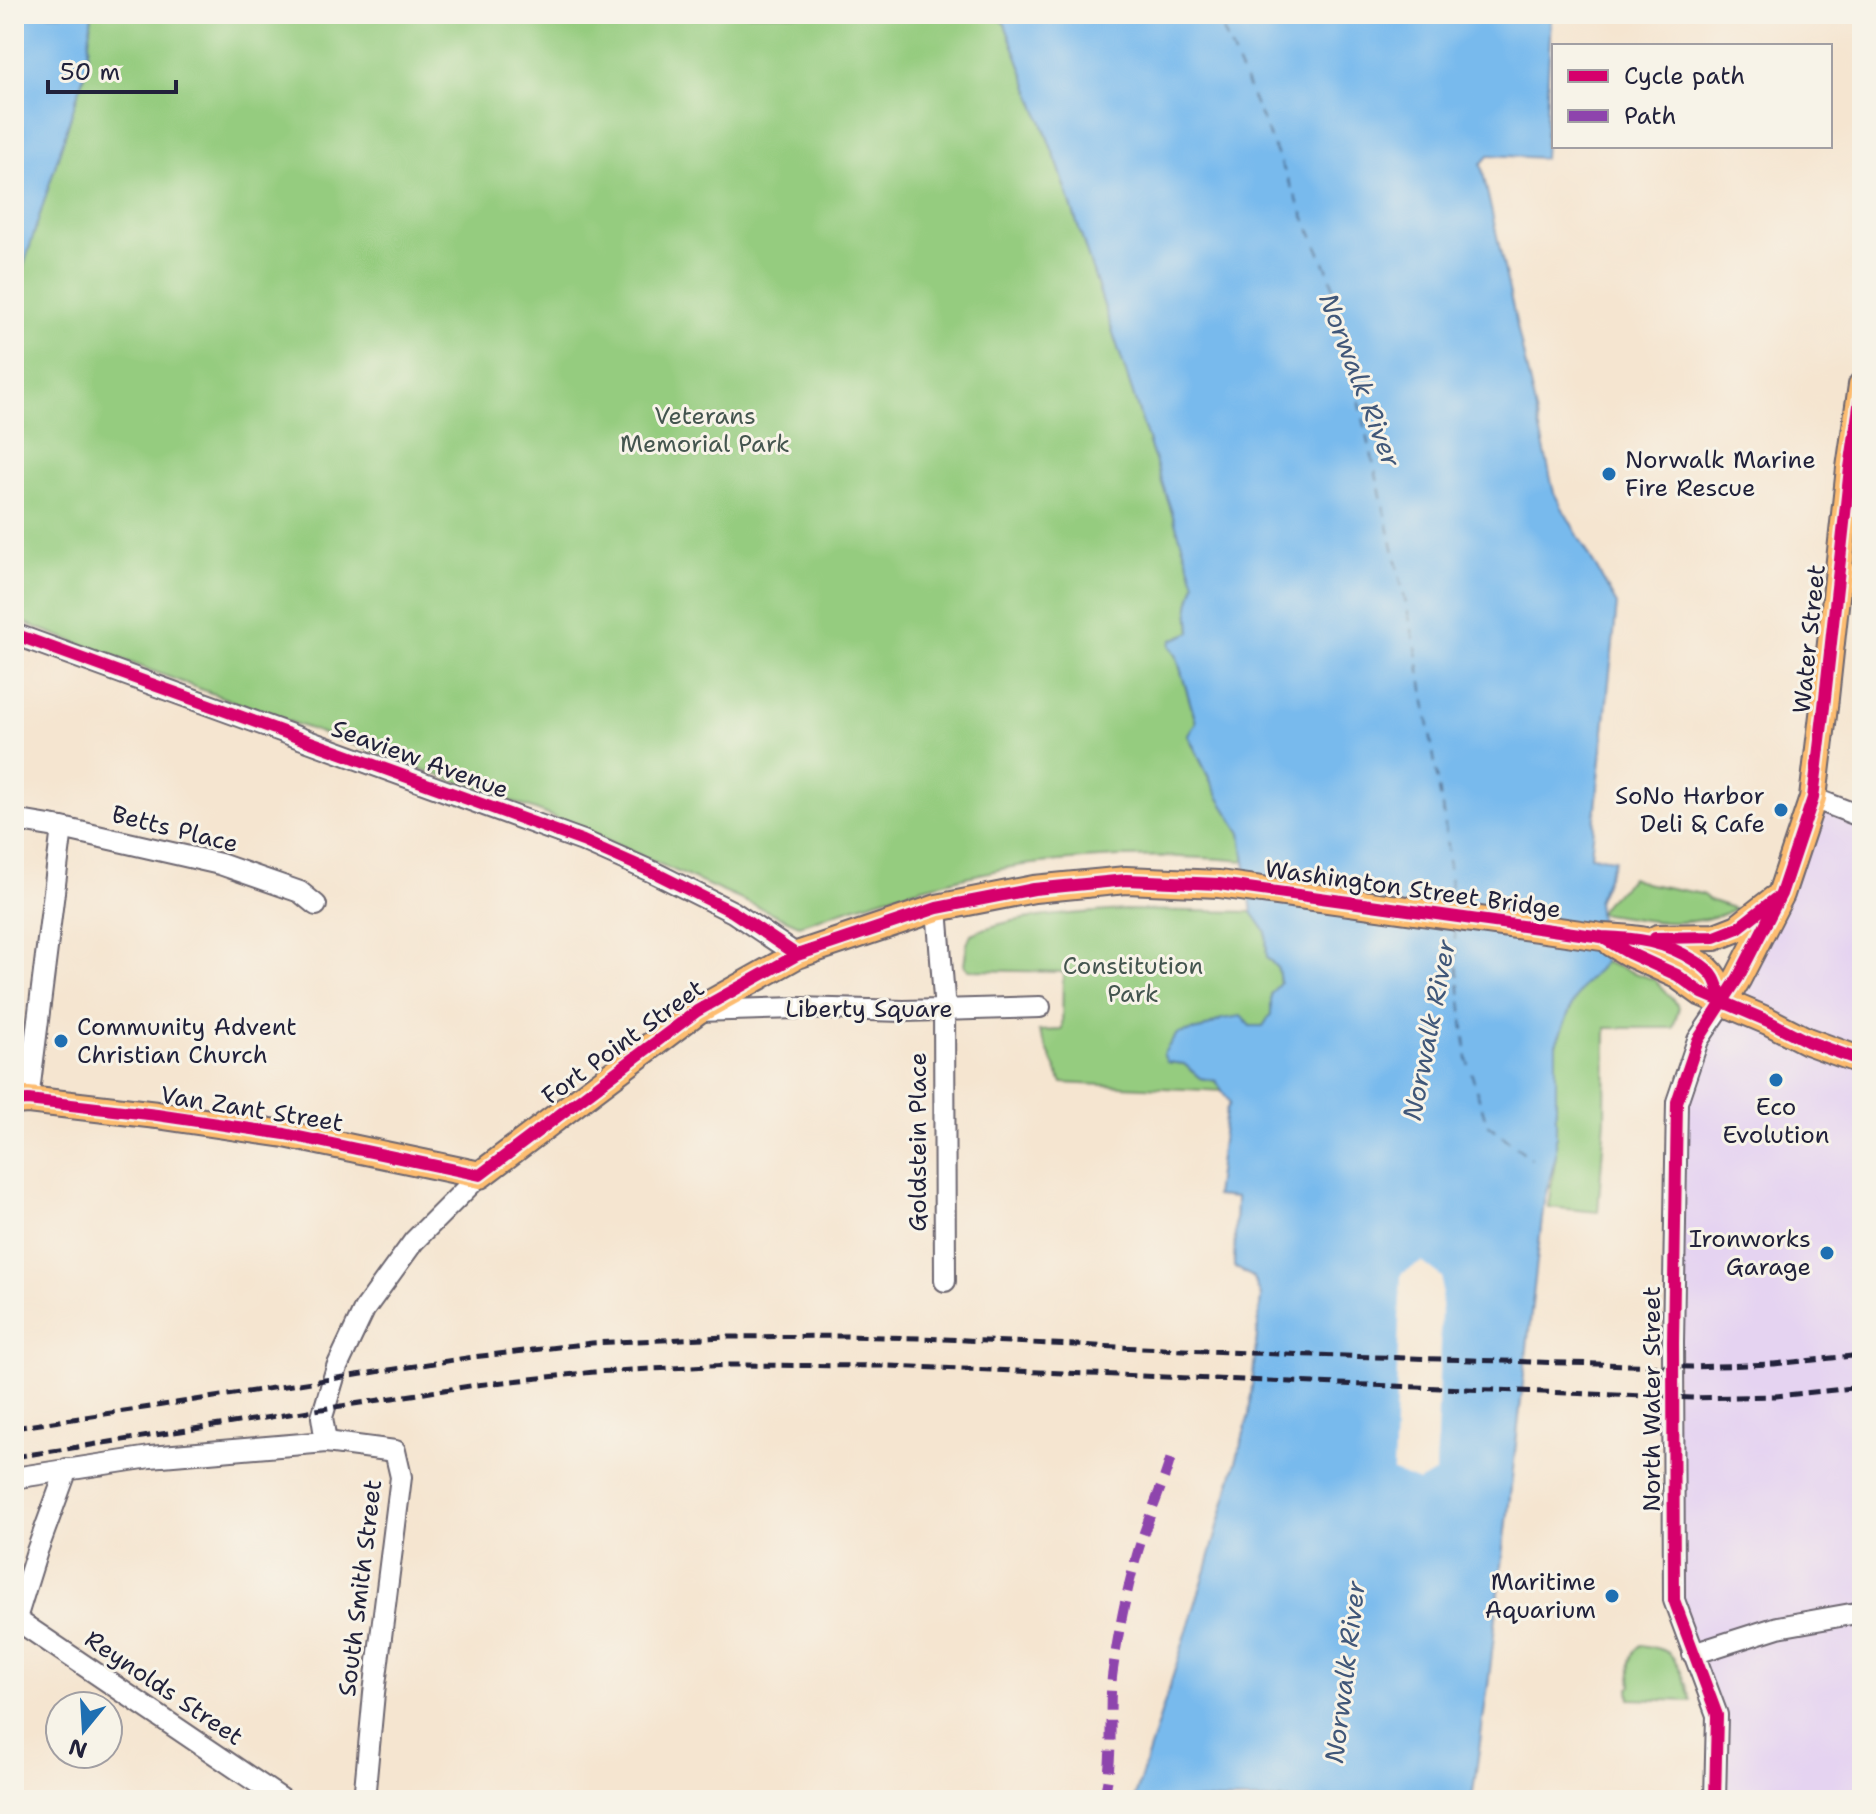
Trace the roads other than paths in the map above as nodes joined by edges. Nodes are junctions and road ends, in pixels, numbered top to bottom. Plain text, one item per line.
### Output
1 (1862, 385) edge
2 (1850, 575) edge
3 (14, 634) edge
4 (1813, 798) junction
5 (1862, 817) edge
6 (14, 820) edge
7 (62, 828) junction
8 (1781, 894) junction
9 (316, 905) dead end
10 (937, 908) junction
11 (1602, 937) junction
12 (1633, 938) junction
13 (797, 955) junction
14 (1723, 1003) junction
15 (1040, 1007) dead end
16 (944, 1009) junction
17 (697, 1011) junction
18 (1862, 1061) edge
19 (21, 1100) edge
20 (480, 1175) junction
21 (945, 1281) dead end
22 (326, 1442) junction
23 (67, 1469) junction
24 (14, 1478) edge
25 (1862, 1612) edge
26 (15, 1622) edge
27 (1693, 1654) junction
28 (283, 1800) edge
29 (364, 1800) edge
30 (1715, 1800) edge

1 - 2 main road, Water Street
2 - 4 main road, Water Street
3 - 13 street, Seaview Avenue
4 - 5 street
4 - 8 main road, Water Street
6 - 7 street, Betts Place
7 - 9 street, Betts Place
7 - 19 street
8 - 12 main road
8 - 14 main road, Water Street
10 - 11 main road, Washington Street Bridge
10 - 13 main road
10 - 16 street, Goldstein Place
11 - 12 main road, Washington Street Bridge
11 - 14 main road
12 - 14 main road
13 - 17 main road, Fort Point Street
14 - 18 main road
14 - 27 street, North Water Street
15 - 16 street, Liberty Square
16 - 17 street, Liberty Square
16 - 21 street, Goldstein Place
17 - 20 main road, Fort Point Street
19 - 20 main road, Van Zant Street
20 - 22 street, Fort Point Street
22 - 23 street
22 - 29 street, South Smith Street
23 - 24 street
23 - 26 street
25 - 27 street
26 - 28 street, Reynolds Street
27 - 30 street, North Water Street

